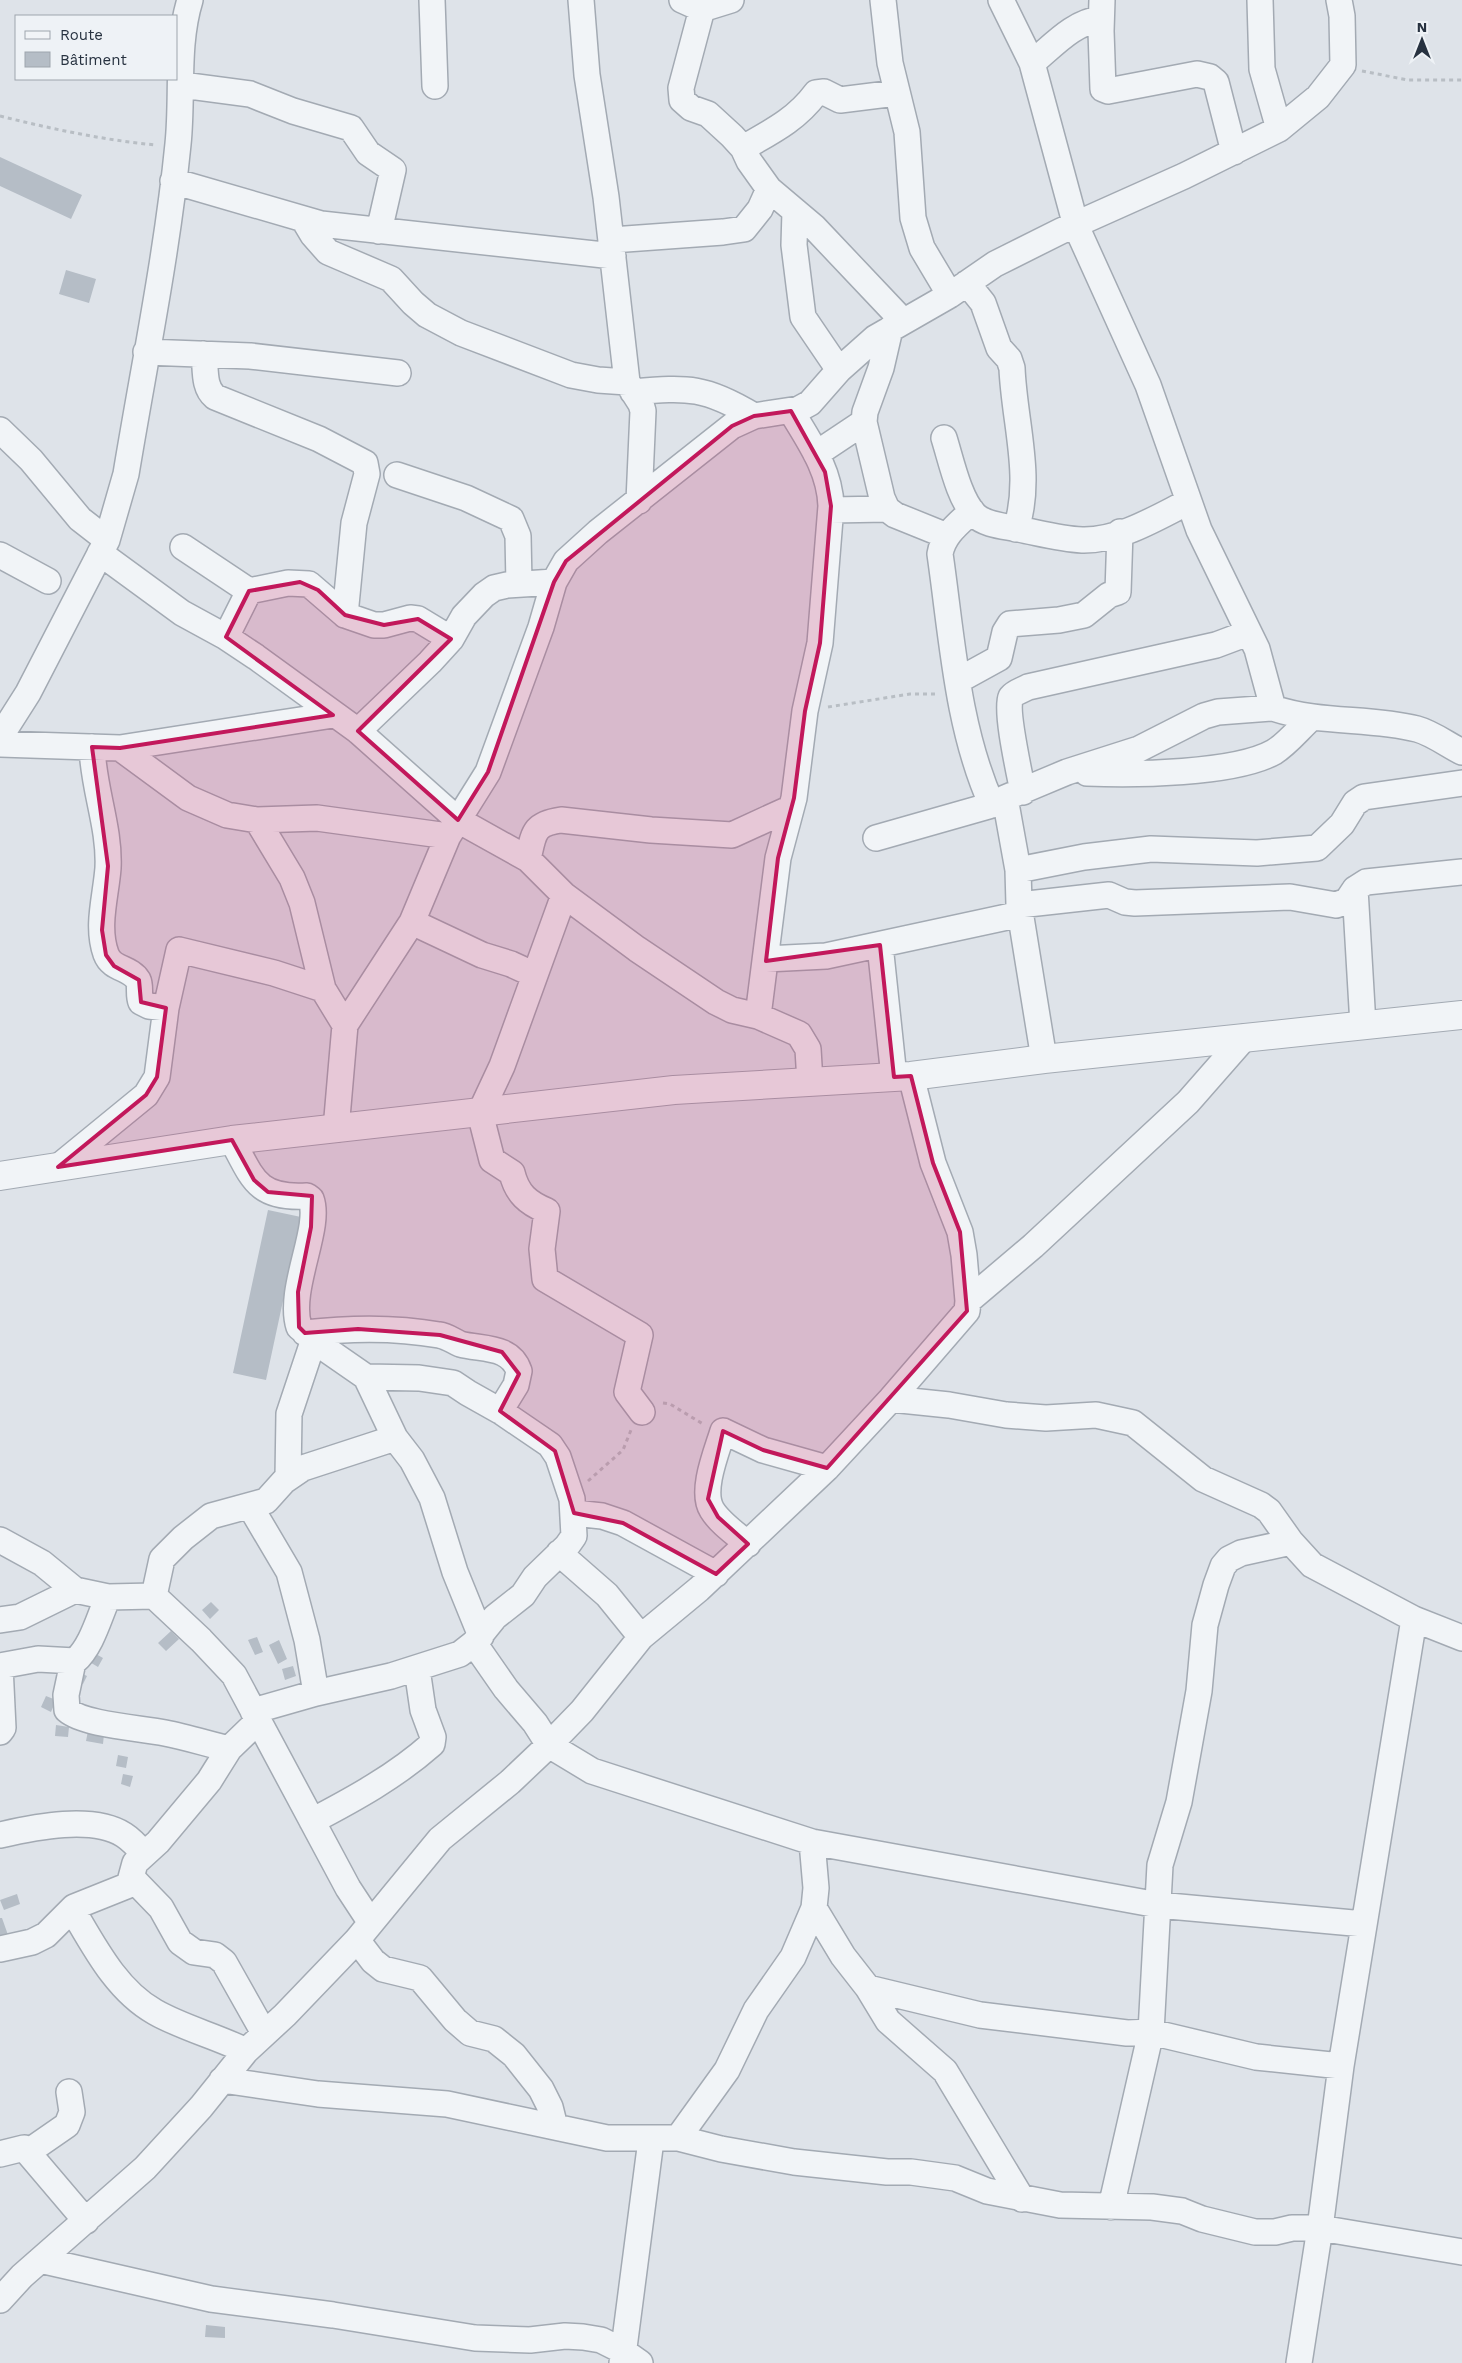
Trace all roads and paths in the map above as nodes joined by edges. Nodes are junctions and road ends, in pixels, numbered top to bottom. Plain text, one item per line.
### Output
1 (190, 0) edge
2 (432, 0) edge
3 (581, 0) edge
4 (732, 0) edge
5 (883, 0) edge
6 (1001, 0) edge
7 (1260, 0) edge
8 (1339, 0) edge
9 (692, 4) edge
10 (1102, 9) edge
11 (1032, 63) junction
12 (1343, 65) junction
13 (1462, 80) edge
14 (182, 85) junction
15 (435, 86) dead end
16 (896, 93) junction
17 (0, 116) edge
18 (1279, 129) junction
19 (178, 144) junction
20 (743, 148) junction
21 (1234, 152) junction
22 (173, 181) junction
23 (769, 189) junction
24 (795, 211) junction
25 (304, 220) junction
26 (1076, 226) junction
27 (379, 231) junction
28 (612, 248) junction
29 (958, 289) junction
30 (896, 325) junction
31 (146, 352) junction
32 (204, 354) junction
33 (839, 370) junction
34 (398, 373) dead end
35 (630, 387) junction
36 (790, 411) junction
37 (754, 416) junction
38 (864, 422) junction
39 (0, 430) edge
40 (944, 438) dead end
41 (816, 454) junction
42 (397, 475) dead end
43 (640, 501) junction
44 (1188, 502) junction
45 (887, 509) junction
46 (831, 510) junction
47 (972, 511) junction
48 (1016, 529) junction
49 (1120, 532) junction
50 (947, 536) junction
51 (103, 546) junction
52 (183, 547) dead end
53 (0, 555) edge
54 (48, 581) dead end
55 (554, 582) junction
56 (519, 584) junction
57 (249, 591) junction
58 (345, 615) junction
59 (1248, 633) junction
60 (226, 637) junction
61 (451, 639) junction
62 (960, 687) junction
63 (1273, 708) junction
64 (805, 711) junction
65 (333, 715) junction
66 (1311, 718) junction
67 (358, 731) junction
68 (0, 737) edge
69 (0, 744) edge
70 (92, 748) junction
71 (120, 748) junction
72 (1462, 752) edge
73 (1067, 772) junction
74 (1462, 783) edge
75 (1007, 798) junction
76 (791, 808) junction
77 (257, 820) junction
78 (453, 828) junction
79 (876, 838) dead end
80 (528, 859) junction
81 (1018, 870) junction
82 (1462, 872) edge
83 (1355, 888) junction
84 (564, 895) junction
85 (1020, 909) junction
86 (412, 922) junction
87 (880, 946) junction
88 (766, 960) junction
89 (535, 975) junction
90 (323, 989) junction
91 (166, 1008) junction
92 (1462, 1015) edge
93 (758, 1016) junction
94 (345, 1025) junction
95 (1363, 1025) junction
96 (1245, 1038) junction
97 (1044, 1059) junction
98 (903, 1076) junction
99 (810, 1082) junction
100 (480, 1113) junction
101 (336, 1129) junction
102 (232, 1140) junction
103 (58, 1167) junction
104 (0, 1176) edge
105 (968, 1301) junction
106 (309, 1336) junction
107 (366, 1377) junction
108 (891, 1400) junction
109 (500, 1411) junction
110 (642, 1412) junction
111 (722, 1431) junction
112 (395, 1438) junction
113 (827, 1468) junction
114 (288, 1477) junction
115 (250, 1506) junction
116 (573, 1506) junction
117 (0, 1540) edge
118 (1291, 1542) junction
119 (748, 1544) junction
120 (559, 1553) junction
121 (716, 1574) junction
122 (75, 1590) junction
123 (154, 1596) junction
124 (108, 1597) junction
125 (1414, 1619) junction
126 (0, 1620) edge
127 (641, 1637) junction
128 (1462, 1638) edge
129 (478, 1639) junction
130 (73, 1662) junction
131 (0, 1666) edge
132 (417, 1669) junction
133 (316, 1693) junction
134 (256, 1716) junction
135 (0, 1732) edge
136 (549, 1745) junction
137 (229, 1750) junction
138 (312, 1821) junction
139 (0, 1835) edge
140 (812, 1842) junction
141 (144, 1854) junction
142 (132, 1878) junction
143 (1158, 1905) junction
144 (814, 1908) junction
145 (72, 1909) junction
146 (1364, 1924) junction
147 (364, 1931) junction
148 (0, 1949) edge
149 (868, 1988) junction
150 (1151, 2032) junction
151 (264, 2033) junction
152 (246, 2052) junction
153 (1340, 2066) junction
154 (222, 2080) junction
155 (69, 2092) dead end
156 (555, 2127) junction
157 (678, 2138) junction
158 (650, 2140) junction
159 (28, 2152) junction
160 (0, 2154) edge
161 (1022, 2199) junction
162 (1112, 2207) junction
163 (86, 2220) junction
164 (1320, 2228) junction
165 (1462, 2252) edge
166 (40, 2260) junction
167 (0, 2300) edge
168 (629, 2359) edge
169 (1299, 2363) edge

1 - 14 street
2 - 15 street
3 - 28 street
4 - 9 street
5 - 16 street
6 - 11 street
7 - 18 street
8 - 12 street
9 - 20 street
10 - 11 street
10 - 21 street
11 - 26 street
12 - 13 path
12 - 18 street
14 - 19 street
14 - 27 street
16 - 20 street
16 - 29 street
17 - 19 path
18 - 21 street
19 - 22 street
20 - 23 street
21 - 26 street
22 - 25 street
22 - 31 street
23 - 24 street
23 - 28 street
24 - 30 street
24 - 33 street
25 - 27 street
25 - 35 street
26 - 29 street
26 - 44 street
27 - 28 street
28 - 35 street
29 - 30 street
29 - 48 street
30 - 33 street
30 - 38 street
31 - 32 street
31 - 51 street
32 - 34 street
32 - 58 street
33 - 36 street
35 - 37 street
35 - 43 street
36 - 37 street
36 - 41 street
37 - 43 street
38 - 41 street
38 - 45 street
39 - 51 street
40 - 47 street
41 - 46 street
42 - 56 street
43 - 55 street
44 - 49 street
44 - 59 street
45 - 46 street
45 - 50 street
46 - 64 street
47 - 48 street
47 - 50 street
48 - 49 street
49 - 62 street
50 - 62 street
51 - 60 street
51 - 68 street
52 - 57 street
53 - 54 street
55 - 56 street
55 - 78 street
56 - 61 street
57 - 58 street
57 - 60 street
58 - 61 street
59 - 63 street
59 - 75 street
60 - 65 street
61 - 67 street
62 - 64 path
62 - 75 street
63 - 66 street
63 - 73 street
64 - 76 street
65 - 67 street
65 - 71 street
66 - 72 street
66 - 73 street
67 - 78 street
69 - 70 street
70 - 71 street
70 - 91 street
71 - 77 street
73 - 75 street
74 - 81 street
75 - 79 street
75 - 81 street
76 - 80 street
76 - 88 street
77 - 78 street
77 - 90 street
78 - 80 street
78 - 86 street
80 - 84 street
81 - 85 street
82 - 83 street
83 - 85 street
83 - 95 street
84 - 89 street
84 - 93 street
85 - 87 street
85 - 97 street
86 - 89 street
86 - 94 street
87 - 88 street
87 - 98 street
88 - 93 street
89 - 100 street
90 - 91 street
90 - 94 street
91 - 103 street
92 - 95 street
93 - 99 street
94 - 101 street
95 - 96 street
96 - 97 street
96 - 105 street
97 - 98 street
98 - 99 street
98 - 105 street
99 - 100 street
100 - 101 street
100 - 110 street
101 - 102 street
102 - 103 street
102 - 106 street
103 - 104 street
105 - 108 street
106 - 107 street
106 - 109 street
106 - 114 street
107 - 109 street
107 - 112 street
108 - 113 street
108 - 118 street
109 - 116 street
110 - 111 path
110 - 116 path
111 - 113 street
111 - 119 street
112 - 114 street
112 - 129 street
113 - 119 street
114 - 115 street
115 - 123 street
115 - 133 street
116 - 120 street
116 - 121 street
117 - 122 street
118 - 125 street
118 - 143 street
119 - 121 street
120 - 127 street
120 - 129 street
121 - 127 street
122 - 124 street
122 - 126 street
123 - 124 street
123 - 134 street
124 - 130 street
125 - 128 street
125 - 146 street
127 - 136 street
129 - 132 street
129 - 136 street
130 - 131 street
130 - 137 street
131 - 135 street
132 - 133 street
132 - 138 street
133 - 134 street
134 - 137 street
134 - 138 street
136 - 140 street
136 - 147 street
137 - 141 street
138 - 147 street
139 - 141 street
140 - 143 street
140 - 144 street
141 - 142 street
142 - 145 street
142 - 151 street
143 - 146 street
143 - 150 street
144 - 149 street
144 - 157 street
145 - 148 street
145 - 152 street
146 - 153 street
147 - 151 street
147 - 156 street
149 - 150 street
149 - 161 street
150 - 153 street
150 - 162 street
151 - 152 street
152 - 154 street
153 - 164 street
154 - 156 street
154 - 163 street
155 - 159 street
156 - 158 street
157 - 158 street
157 - 161 street
158 - 168 street
159 - 160 street
159 - 163 street
161 - 162 street
162 - 164 street
163 - 166 street
164 - 165 street
164 - 169 street
166 - 167 street
166 - 168 street

